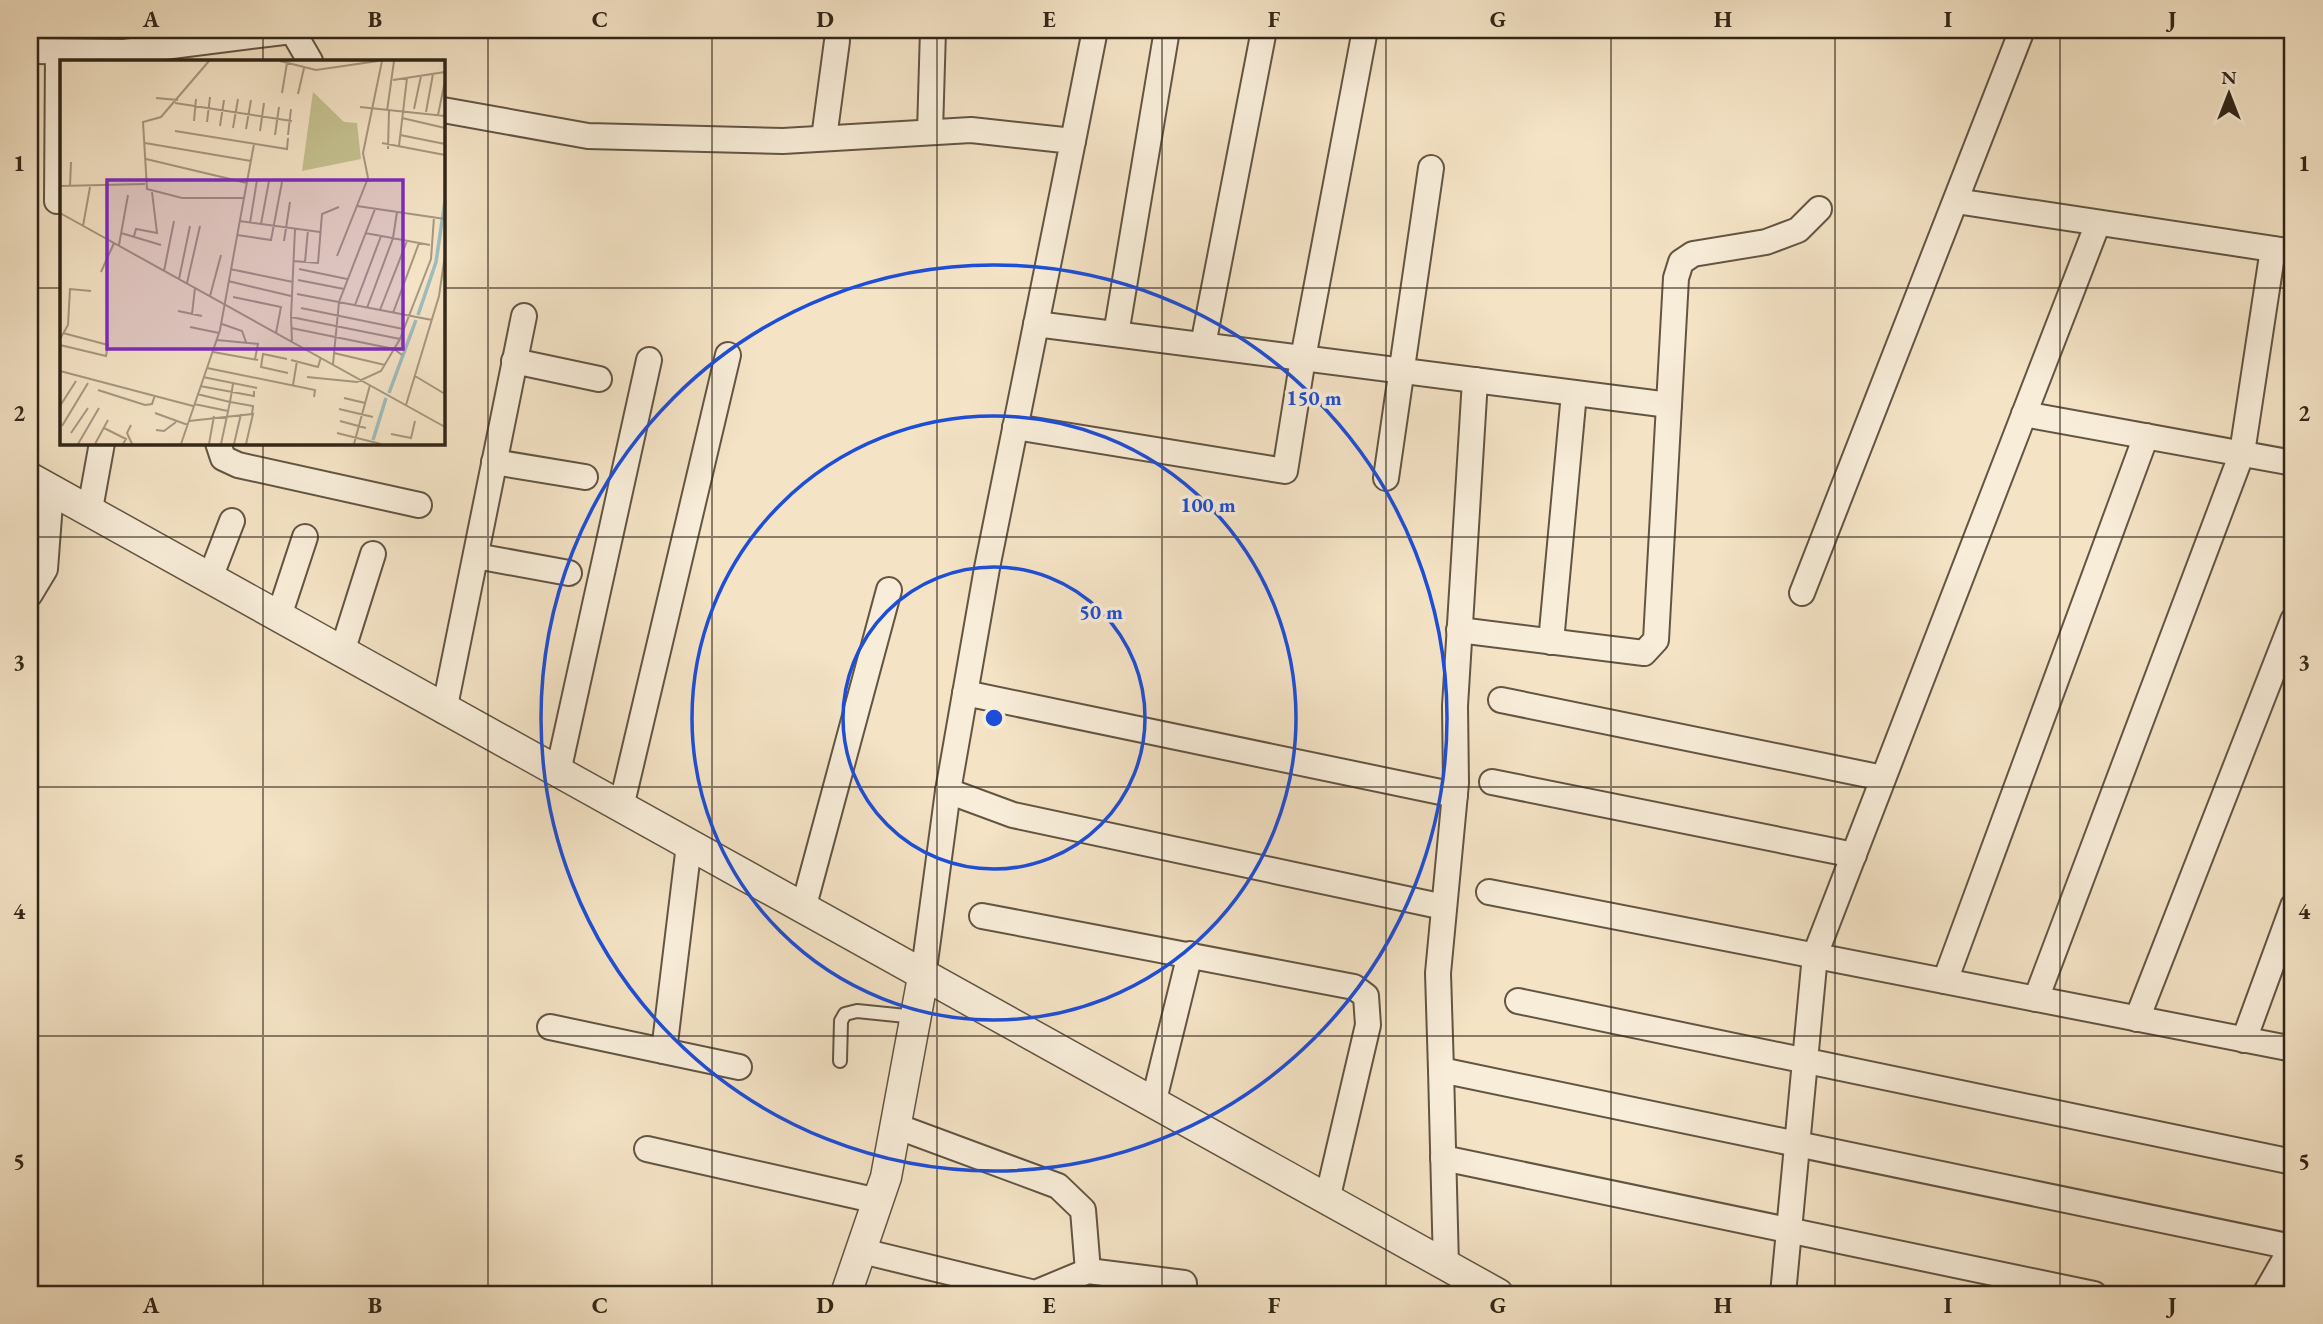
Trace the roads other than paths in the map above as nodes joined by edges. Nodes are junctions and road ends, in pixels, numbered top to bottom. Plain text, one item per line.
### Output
1 (933, 30) edge
2 (1095, 30) edge
3 (1167, 30) edge
4 (1264, 30) edge
5 (1365, 30) edge
6 (2022, 30) edge
7 (292, 31) edge
8 (837, 41) dead end
9 (30, 51) edge
10 (58, 52) junction
11 (94, 57) edge
12 (124, 57) edge
13 (309, 60) edge
14 (444, 110) edge
15 (930, 132) junction
16 (824, 138) junction
17 (1073, 141) junction
18 (1431, 168) dead end
19 (57, 201) dead end
20 (1956, 201) junction
21 (1819, 209) dead end
22 (2098, 223) junction
23 (2283, 250) edge
24 (524, 317) dead end
25 (1035, 324) junction
26 (1116, 334) junction
27 (1203, 345) junction
28 (727, 355) dead end
29 (1303, 358) junction
30 (649, 360) dead end
31 (514, 361) junction
32 (1400, 371) junction
33 (599, 379) dead end
34 (1475, 380) junction
35 (1574, 393) junction
36 (1669, 405) junction
37 (2024, 414) junction
38 (1015, 428) junction
39 (2146, 436) junction
40 (102, 444) edge
41 (218, 444) edge
42 (2242, 453) junction
43 (494, 462) junction
44 (2293, 463) edge
45 (585, 477) dead end
46 (1385, 478) dead end
47 (41, 484) edge
48 (419, 505) dead end
49 (90, 509) junction
50 (232, 521) dead end
51 (305, 537) dead end
52 (373, 554) dead end
53 (476, 556) junction
54 (569, 573) dead end
55 (210, 578) junction
56 (889, 590) dead end
57 (1802, 593) dead end
58 (30, 594) edge
59 (279, 616) junction
60 (2293, 620) edge
61 (1459, 630) junction
62 (1551, 642) junction
63 (342, 652) junction
64 (965, 693) junction
65 (1501, 700) dead end
66 (444, 711) junction
67 (558, 772) junction
68 (1883, 778) junction
69 (1492, 782) dead end
70 (948, 791) junction
71 (1455, 795) junction
72 (621, 807) junction
73 (690, 845) junction
74 (1853, 855) junction
75 (1489, 891) dead end
76 (2293, 906) edge
77 (1444, 907) junction
78 (803, 909) junction
79 (982, 916) dead end
80 (1190, 954) junction
81 (1815, 955) junction
82 (923, 977) junction
83 (1945, 981) junction
84 (2036, 999) junction
85 (1518, 1000) dead end
86 (916, 1017) junction
87 (2137, 1018) junction
88 (550, 1027) dead end
89 (2244, 1040) junction
90 (2293, 1049) edge
91 (664, 1051) junction
92 (840, 1061) dead end
93 (1807, 1061) junction
94 (739, 1067) dead end
95 (1441, 1070) junction
96 (1153, 1104) junction
97 (896, 1126) junction
98 (1799, 1144) junction
99 (647, 1149) dead end
100 (1443, 1158) junction
101 (2293, 1162) edge
102 (1326, 1200) junction
103 (878, 1201) junction
104 (1789, 1231) junction
105 (2293, 1246) edge
106 (862, 1251) junction
107 (1446, 1266) junction
108 (1088, 1271) junction
109 (846, 1294) edge
110 (1181, 1294) edge
111 (1498, 1294) edge
112 (1783, 1294) edge
113 (2094, 1294) edge
114 (2265, 1294) edge

1 - 15 street
2 - 17 street
3 - 26 street
4 - 27 street
5 - 29 street
6 - 20 street
7 - 12 street
7 - 13 street
8 - 16 street
9 - 10 street
10 - 11 street
10 - 19 street
11 - 12 street
14 - 16 street
15 - 16 street
15 - 17 street
17 - 25 street
18 - 32 street
20 - 22 street
20 - 57 street
21 - 36 street
22 - 23 street
22 - 37 street
23 - 42 street
24 - 31 street
25 - 26 street
25 - 38 street
26 - 27 street
27 - 29 street
28 - 72 street
29 - 32 street
29 - 38 street
30 - 67 street
31 - 33 street
31 - 43 street
32 - 34 street
32 - 46 street
34 - 35 street
34 - 61 street
35 - 36 street
35 - 62 street
36 - 62 street
37 - 39 street
37 - 68 street
38 - 64 street
39 - 42 street
39 - 83 street
40 - 49 street
41 - 48 street
42 - 44 street
42 - 84 street
43 - 45 street
43 - 53 street
47 - 49 street
47 - 58 street
49 - 55 street
50 - 55 street
51 - 59 street
52 - 63 street
53 - 54 street
53 - 66 street
55 - 59 street
56 - 78 street
59 - 63 street
60 - 87 street
61 - 62 street
61 - 71 street
63 - 66 street
64 - 70 street
64 - 71 street
65 - 68 street
66 - 67 street
67 - 72 street
68 - 74 street
69 - 74 street
70 - 77 street
70 - 82 street
71 - 77 street
72 - 73 street
73 - 78 street
73 - 91 street
74 - 81 street
75 - 81 street
76 - 89 street
77 - 95 street
78 - 82 street
79 - 80 street
80 - 96 street
80 - 102 street
81 - 83 street
81 - 93 street
82 - 86 street
82 - 96 street
83 - 84 street
84 - 87 street
85 - 93 street
86 - 92 lane
86 - 97 street
87 - 89 street
88 - 91 street
89 - 90 street
91 - 94 street
93 - 98 street
93 - 101 street
95 - 98 street
95 - 100 street
96 - 102 street
97 - 103 street
97 - 108 street
98 - 104 street
98 - 105 street
99 - 103 street
100 - 104 street
100 - 107 street
102 - 107 street
103 - 106 street
104 - 112 street
104 - 113 street
105 - 114 street
106 - 108 street
106 - 109 street
107 - 111 street
108 - 110 street

